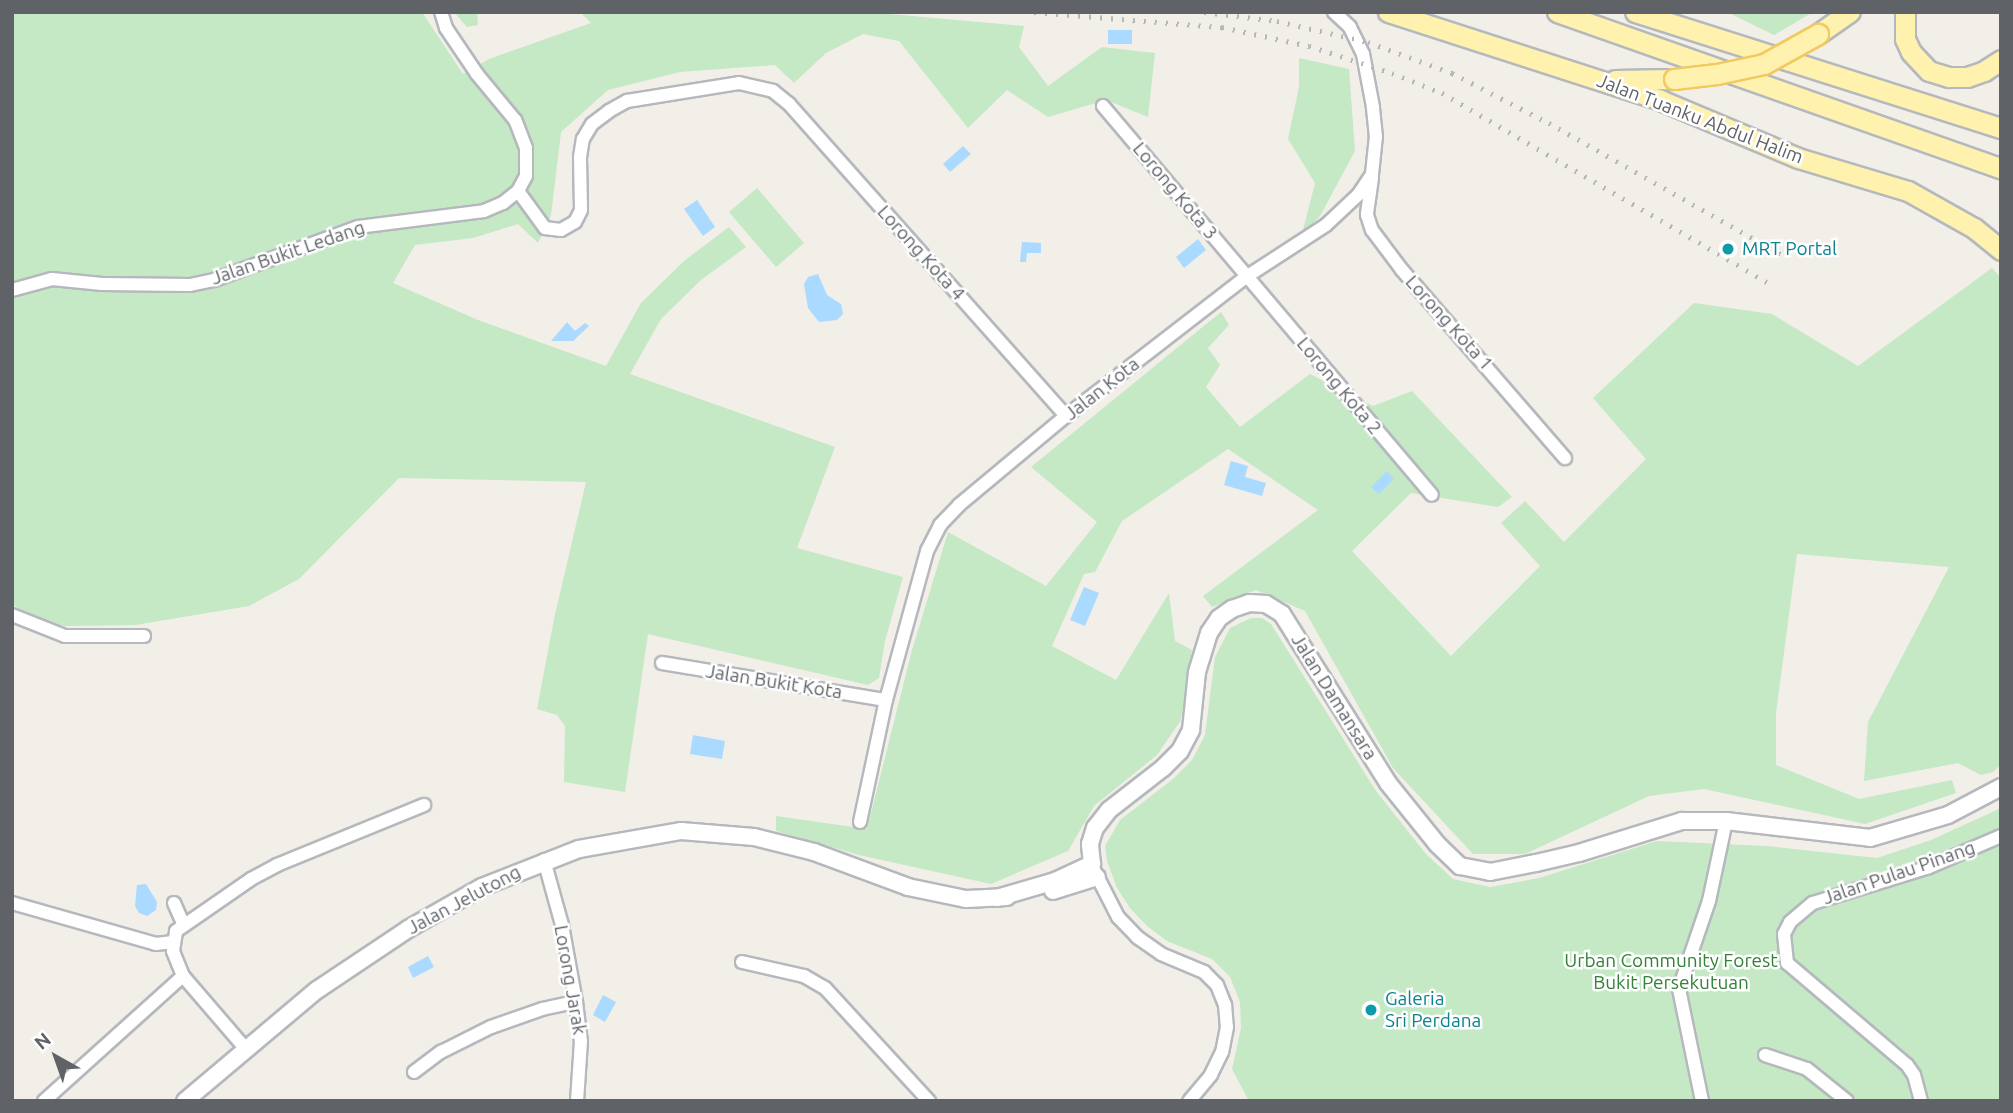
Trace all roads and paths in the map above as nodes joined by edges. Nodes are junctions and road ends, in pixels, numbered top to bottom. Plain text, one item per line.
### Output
1 (441, 12) edge
2 (1334, 12) edge
3 (1388, 12) edge
4 (1557, 12) edge
5 (1635, 12) edge
6 (1850, 12) edge
7 (1905, 12) edge
8 (2001, 60) edge
9 (1595, 79) junction
10 (1103, 106) dead end
11 (2001, 128) edge
12 (2001, 168) edge
13 (1372, 174) junction
14 (518, 191) junction
15 (2001, 250) edge
16 (1246, 276) junction
17 (12, 290) edge
18 (1066, 416) junction
19 (1565, 458) dead end
20 (1432, 495) dead end
21 (12, 615) edge
22 (144, 636) dead end
23 (662, 663) dead end
24 (886, 700) junction
25 (2001, 787) edge
26 (424, 804) dead end
27 (1726, 821) junction
28 (860, 822) dead end
29 (2001, 836) edge
30 (1090, 844) junction
31 (544, 860) junction
32 (1094, 871) junction
33 (1032, 887) junction
34 (997, 898) junction
35 (12, 903) edge
36 (174, 903) dead end
37 (184, 925) junction
38 (173, 942) junction
39 (742, 962) dead end
40 (183, 976) junction
41 (576, 1002) junction
42 (245, 1048) junction
43 (1765, 1055) dead end
44 (414, 1072) dead end
45 (44, 1101) edge
46 (185, 1101) edge
47 (577, 1101) edge
48 (929, 1101) edge
49 (1189, 1101) edge
50 (1702, 1101) edge
51 (1847, 1101) edge
52 (1921, 1101) edge

1 - 14 street
2 - 13 street
3 - 9 main road, Jalan Tuanku Abdul Halim
4 - 12 main road
5 - 11 main road
6 - 9 main road, bridge
7 - 8 main road
9 - 15 main road, Jalan Tuanku Abdul Halim
10 - 16 street, Lorong Kota 3
13 - 16 street, Jalan Kota
13 - 19 street, Lorong Kota 1
14 - 17 street, Jalan Bukit Ledang
14 - 18 street, Lorong Kota 4
16 - 18 street, Jalan Kota
16 - 20 street, Lorong Kota 2
18 - 24 street, Jalan Kota
21 - 22 street
23 - 24 street, Jalan Bukit Kota
24 - 28 street, Jalan Kota
25 - 27 street, Jalan Damansara
26 - 37 street
27 - 30 street, Jalan Damansara
27 - 50 street
29 - 52 street, Jalan Pulau Pinang
30 - 32 street
30 - 33 street
31 - 34 street, Jalan Jelutong
31 - 41 street, Lorong Jarak
31 - 42 street, Jalan Jelutong
32 - 33 street, Jalan Jelutong
32 - 34 street, Jalan Jelutong
32 - 49 street
33 - 34 street, Jalan Jelutong
35 - 38 street
36 - 37 street
37 - 38 street
38 - 40 street
39 - 48 street
40 - 42 street
40 - 45 street
41 - 44 street
41 - 47 street, Lorong Jarak
42 - 46 street, Jalan Jelutong
43 - 51 street

